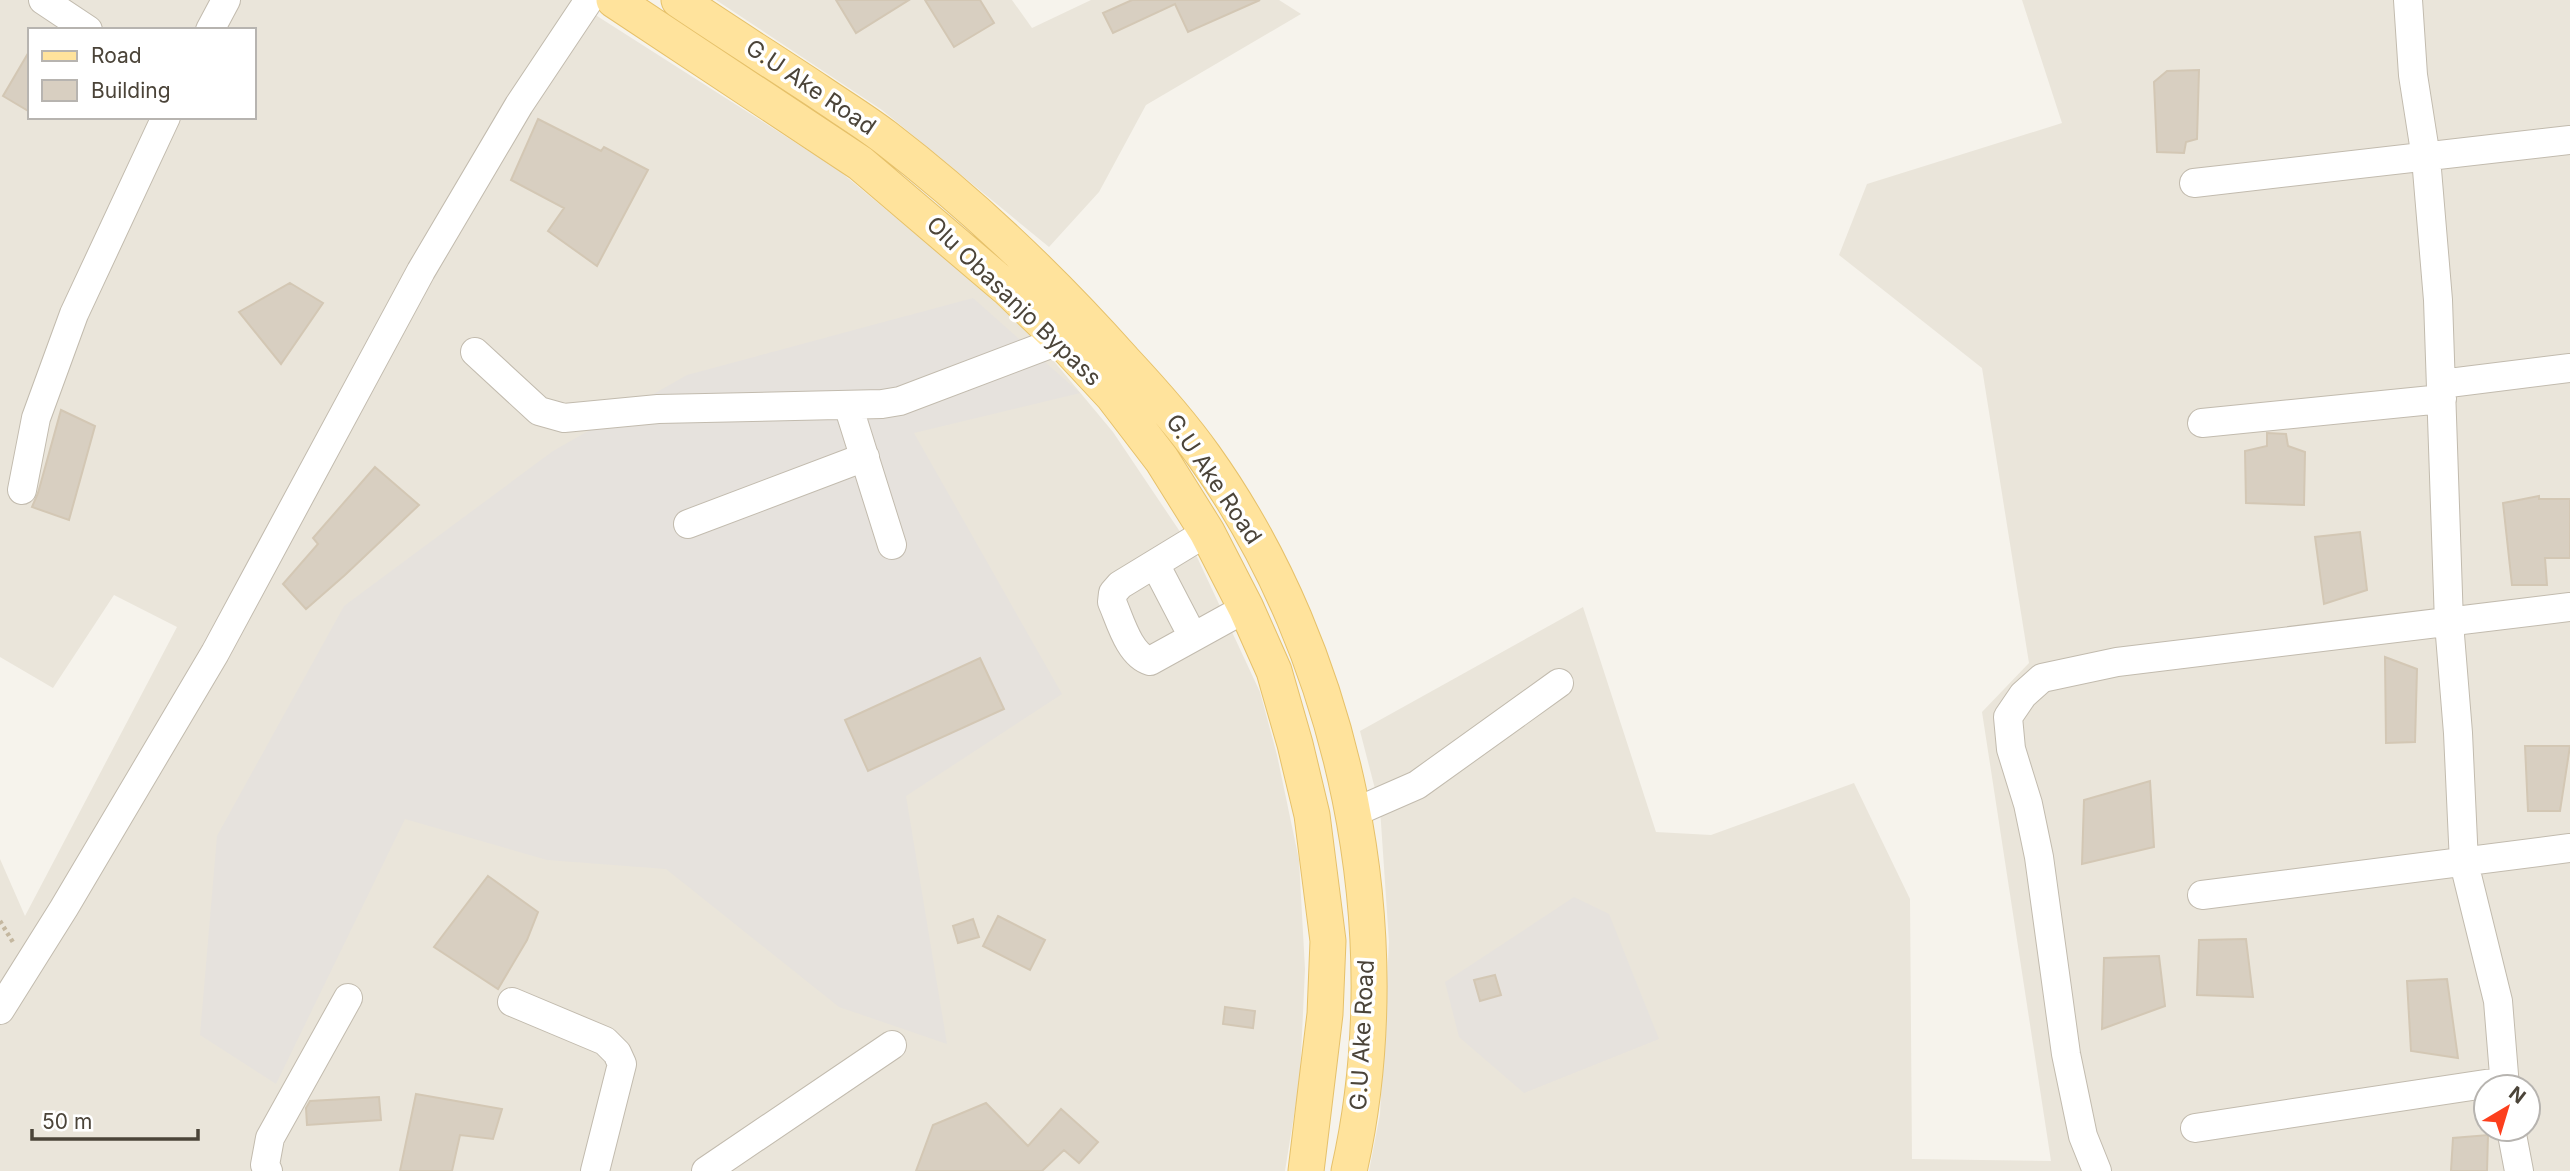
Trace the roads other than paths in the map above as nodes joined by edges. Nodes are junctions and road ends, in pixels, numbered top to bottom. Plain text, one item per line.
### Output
1 (43, 0) edge
2 (226, 0) edge
3 (589, 0) edge
4 (614, 0) edge
5 (679, 0) edge
6 (2408, 0) edge
7 (86, 28) edge
8 (211, 28) edge
9 (165, 119) edge
10 (2570, 140) edge
11 (2426, 158) junction
12 (2194, 183) dead end
13 (1060, 340) junction
14 (475, 352) dead end
15 (2570, 368) edge
16 (2441, 391) junction
17 (848, 405) junction
18 (2202, 423) dead end
19 (865, 457) junction
20 (22, 490) dead end
21 (688, 524) dead end
22 (1206, 533) junction
23 (892, 545) dead end
24 (1155, 564) junction
25 (2570, 607) edge
26 (1246, 608) junction
27 (2449, 623) junction
28 (1193, 638) junction
29 (1559, 683) dead end
30 (1353, 813) junction
31 (2570, 848) edge
32 (2464, 863) junction
33 (2202, 895) dead end
34 (348, 998) dead end
35 (512, 1002) dead end
36 (0, 1010) edge
37 (892, 1045) dead end
38 (2504, 1073) edge
39 (2472, 1089) edge
40 (2195, 1128) dead end
41 (2514, 1143) edge
42 (268, 1171) edge
43 (595, 1171) edge
44 (706, 1171) edge
45 (1306, 1171) edge
46 (1349, 1171) edge
47 (2097, 1171) edge
48 (2519, 1171) edge

1 - 7 street
2 - 8 street
3 - 36 street
4 - 13 main road, Olu Obasanjo Bypass
5 - 30 main road, G.U Ake Road
6 - 11 street
9 - 20 street
10 - 11 street
11 - 12 street
11 - 16 street
13 - 17 street
13 - 22 main road, Olu Obasanjo Bypass
14 - 17 street
15 - 16 street
16 - 18 street
16 - 27 street
17 - 19 street
19 - 21 street
19 - 23 street
22 - 24 street
22 - 26 main road, Olu Obasanjo Bypass
24 - 28 street
24 - 28 street
25 - 27 street
26 - 28 street
26 - 45 main road, Olu Obasanjo Bypass
27 - 32 street
27 - 47 street
29 - 30 street
30 - 46 main road, G.U Ake Road
31 - 32 street
32 - 33 street
32 - 38 street
34 - 42 street
35 - 43 street
37 - 44 street
39 - 40 street
41 - 48 street

